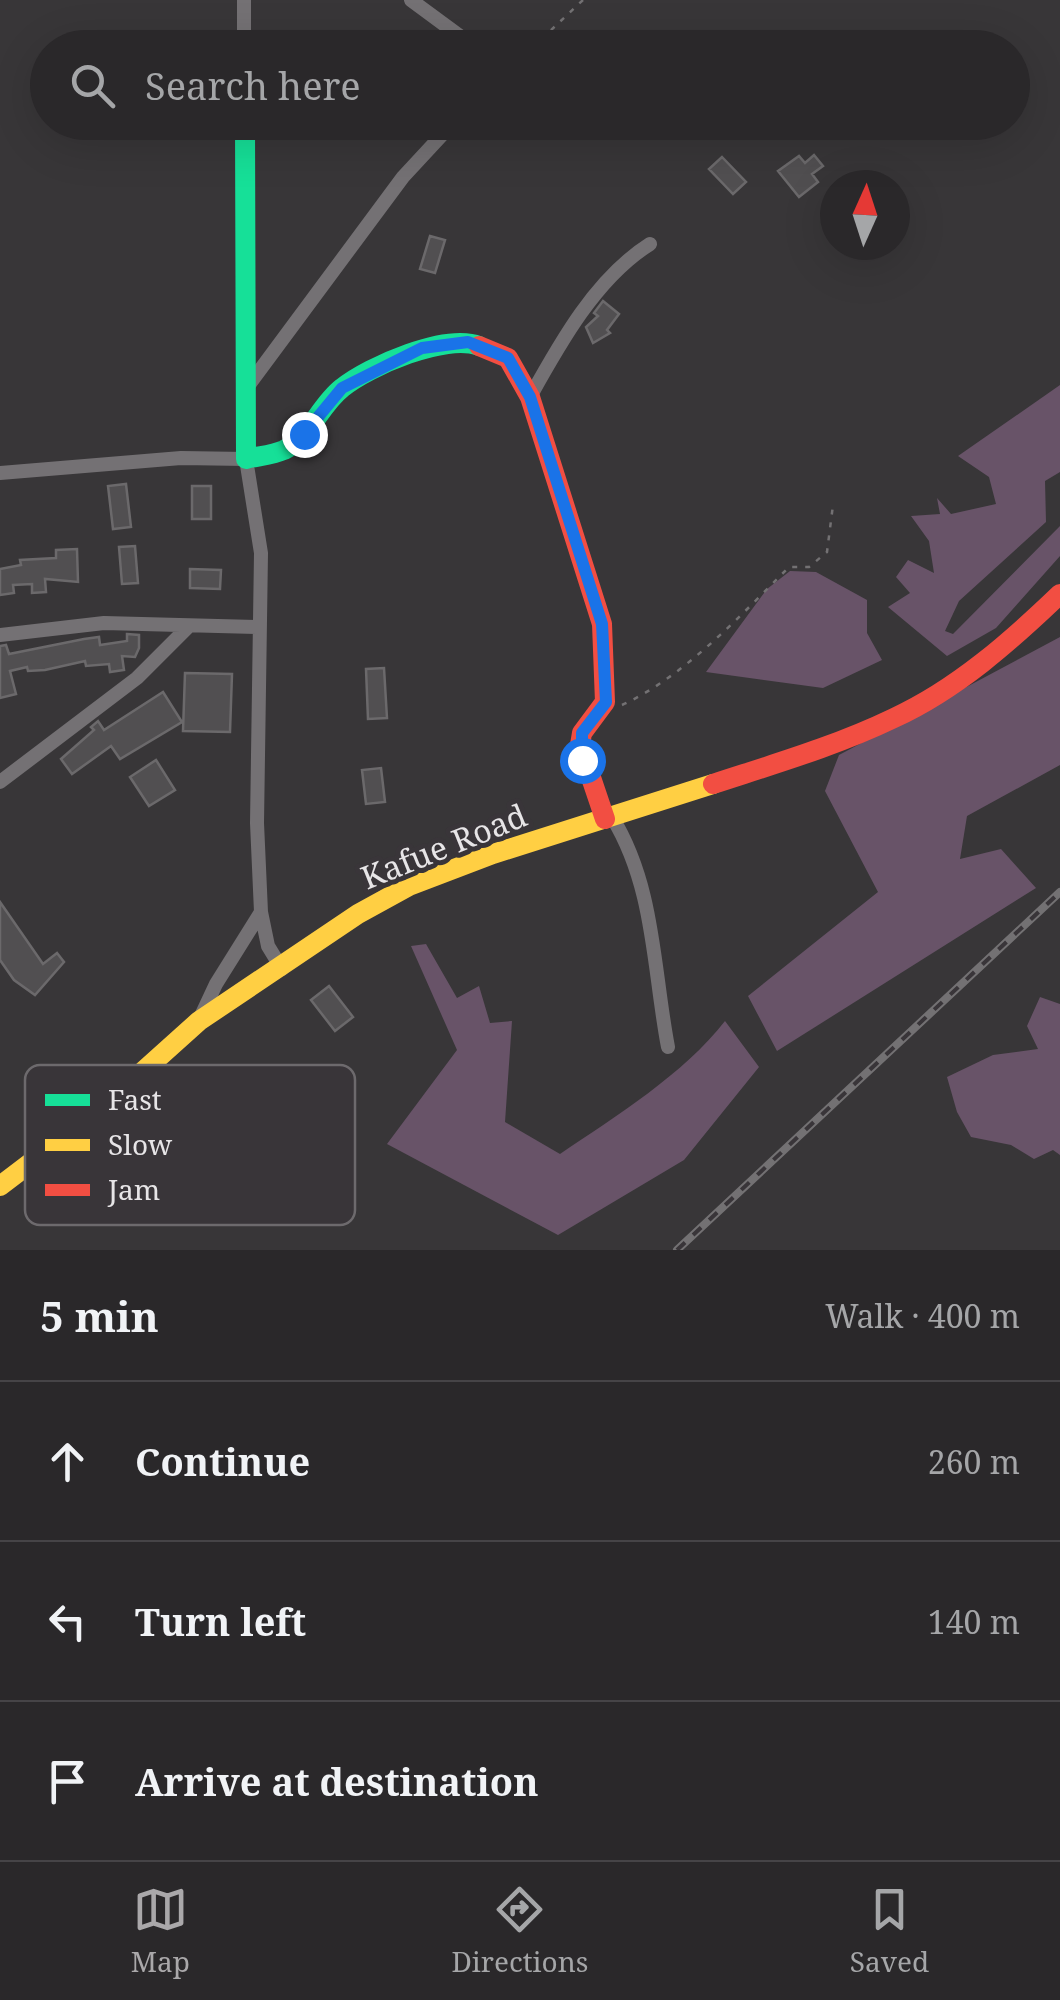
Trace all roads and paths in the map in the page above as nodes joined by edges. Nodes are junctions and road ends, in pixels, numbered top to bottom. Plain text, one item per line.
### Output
1 (244, 0) edge
2 (410, 0) edge
3 (583, 0) edge
4 (244, 30) edge
5 (451, 30) edge
6 (551, 30) edge
7 (245, 140) edge
8 (437, 140) edge
9 (650, 244) dead end
10 (248, 386) junction
11 (530, 397) junction
12 (246, 459) junction
13 (0, 473) edge
14 (833, 505) dead end
15 (1060, 594) edge
16 (188, 627) junction
17 (258, 627) junction
18 (0, 635) edge
19 (606, 702) junction
20 (0, 782) edge
21 (608, 818) junction
22 (261, 912) junction
23 (282, 969) junction
24 (199, 1021) junction
25 (668, 1047) dead end
26 (152, 1065) edge
27 (25, 1166) edge
28 (0, 1186) edge

1 - 4 street
2 - 5 street
3 - 6 path
7 - 10 main road
8 - 10 street
9 - 11 street
10 - 12 main road
11 - 12 main road
11 - 19 main road
12 - 13 street
12 - 17 street
14 - 19 path
15 - 21 main road, Kafue Road
16 - 17 street
16 - 18 street
16 - 20 street
17 - 22 street
19 - 21 main road
21 - 23 main road, Kafue Road
21 - 25 street
22 - 23 street
22 - 24 street
23 - 24 main road, Kafue Road
24 - 26 main road, Kafue Road
27 - 28 main road, Kafue Road

